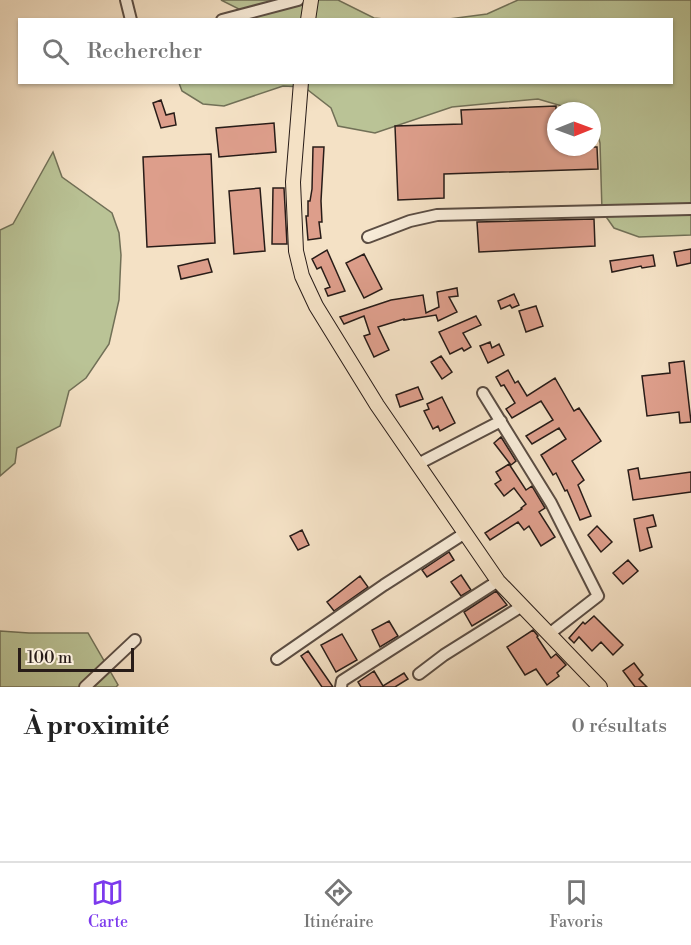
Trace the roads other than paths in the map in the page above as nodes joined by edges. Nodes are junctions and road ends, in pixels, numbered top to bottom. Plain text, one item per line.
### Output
1 (126, 0) edge
2 (298, 0) edge
3 (311, 0) edge
4 (131, 18) edge
5 (230, 18) edge
6 (308, 18) edge
7 (301, 84) edge
8 (691, 209) edge
9 (368, 237) dead end
10 (483, 393) dead end
11 (501, 421) junction
12 (418, 464) junction
13 (465, 533) junction
14 (498, 581) junction
15 (522, 606) junction
16 (549, 634) junction
17 (135, 640) dead end
18 (277, 659) dead end
19 (419, 674) dead end
20 (85, 687) edge
21 (340, 687) edge
22 (600, 687) edge

1 - 4 street
2 - 5 street
3 - 6 main road
7 - 12 main road
8 - 9 street
10 - 11 street
11 - 12 street
11 - 16 street
12 - 13 main road
13 - 14 main road
13 - 18 street
14 - 15 main road
14 - 21 street
15 - 16 main road
15 - 19 street
16 - 22 main road
17 - 20 street

